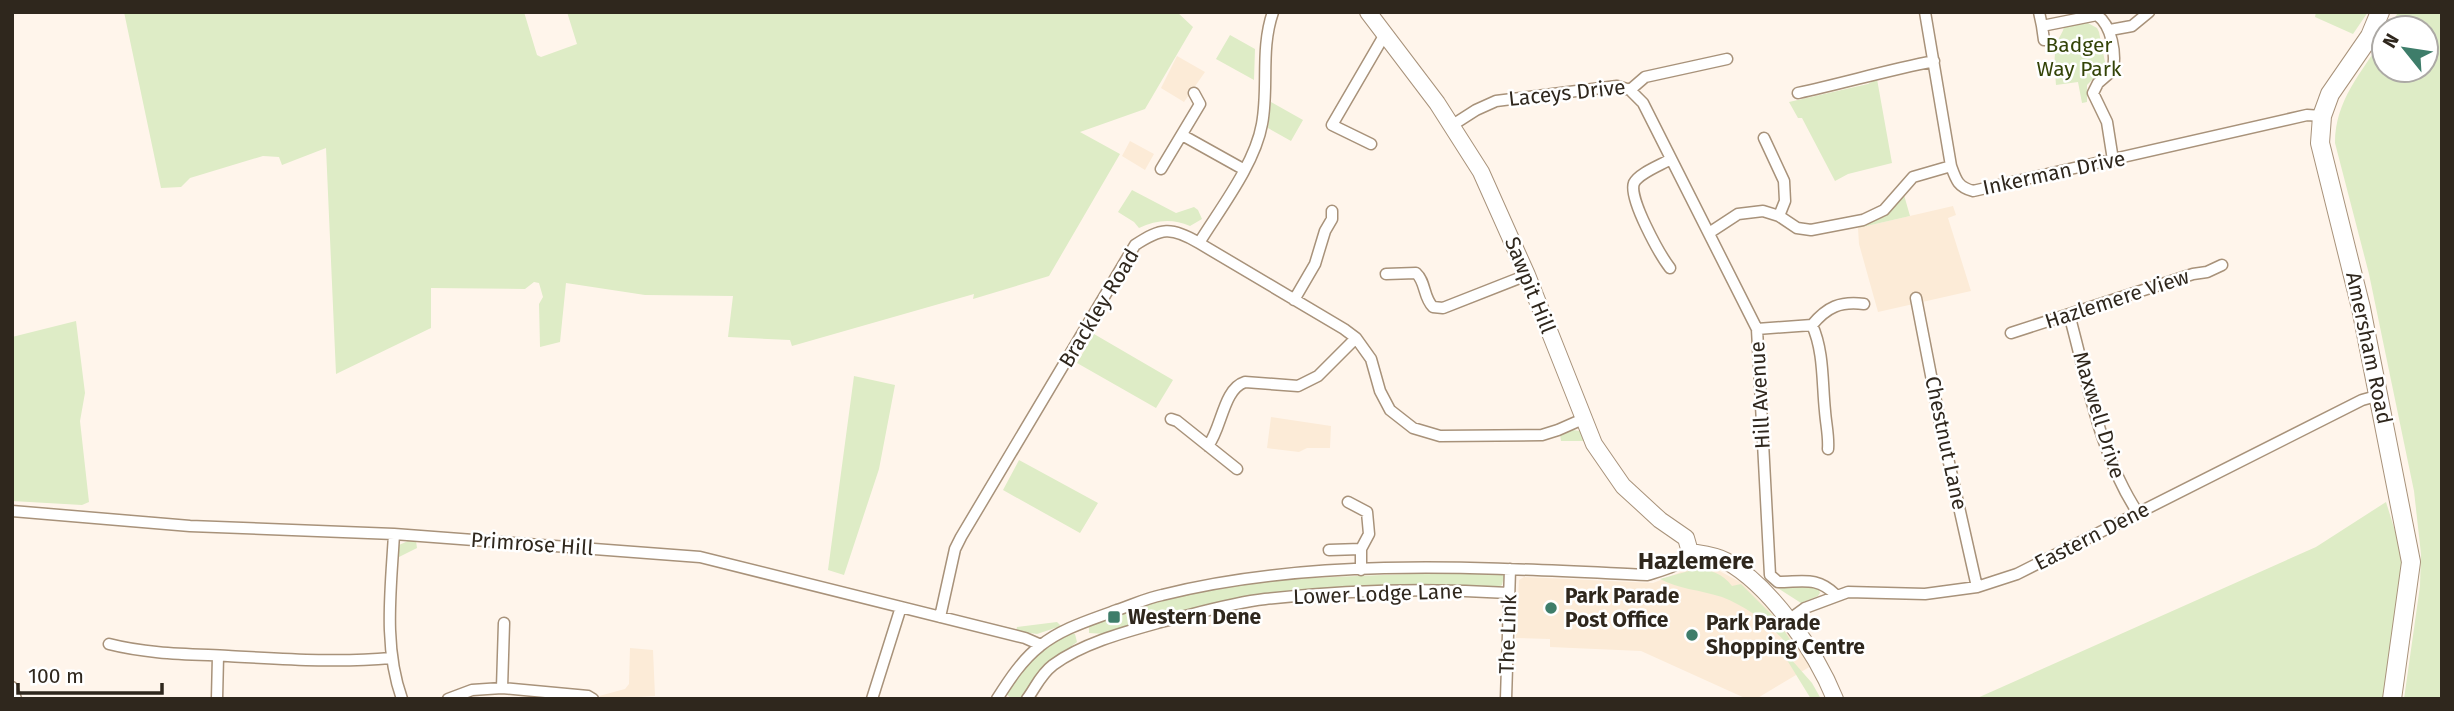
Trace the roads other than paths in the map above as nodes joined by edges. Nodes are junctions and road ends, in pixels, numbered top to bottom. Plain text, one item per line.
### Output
1 (1273, 12) edge
2 (1368, 12) edge
3 (1925, 12) edge
4 (2039, 12) edge
5 (2149, 12) edge
6 (2380, 12) edge
7 (2042, 26) junction
8 (2110, 30) junction
9 (1385, 34) junction
10 (2044, 40) dead end
11 (1727, 59) dead end
12 (1934, 61) junction
13 (1630, 90) junction
14 (1194, 93) dead end
15 (1798, 93) dead end
16 (2322, 116) junction
17 (1451, 126) junction
18 (1182, 135) junction
19 (1764, 138) dead end
20 (1371, 144) dead end
21 (1671, 159) junction
22 (2113, 160) junction
23 (1951, 166) junction
24 (1161, 169) dead end
25 (1243, 169) junction
26 (1332, 211) dead end
27 (1779, 216) junction
28 (1709, 233) junction
29 (1199, 243) junction
30 (2222, 265) dead end
31 (1670, 268) dead end
32 (1386, 274) dead end
33 (1527, 275) junction
34 (1916, 298) dead end
35 (1294, 300) junction
36 (1864, 304) dead end
37 (2069, 314) junction
38 (1812, 325) junction
39 (1757, 329) junction
40 (2011, 333) dead end
41 (1356, 338) junction
42 (2380, 395) junction
43 (1171, 419) dead end
44 (1583, 419) junction
45 (1208, 446) junction
46 (1828, 449) dead end
47 (1237, 469) dead end
48 (1348, 502) dead end
49 (12, 511) edge
50 (2138, 513) junction
51 (394, 534) junction
52 (1361, 549) junction
53 (1329, 550) dead end
54 (1690, 552) junction
55 (1510, 569) junction
56 (1361, 570) junction
57 (1977, 587) junction
58 (1510, 593) junction
59 (1836, 595) junction
60 (901, 607) junction
61 (940, 617) junction
62 (1790, 620) junction
63 (504, 623) dead end
64 (1078, 624) junction
65 (109, 643) dead end
66 (1041, 645) junction
67 (1086, 647) junction
68 (218, 656) junction
69 (391, 658) junction
70 (12, 687) edge
71 (502, 688) junction
72 (16, 699) edge
73 (218, 699) edge
74 (402, 699) edge
75 (448, 699) edge
76 (593, 699) edge
77 (873, 699) edge
78 (997, 699) edge
79 (1027, 699) edge
80 (1506, 699) edge
81 (1835, 699) edge
82 (2392, 699) edge

1 - 25 street
2 - 9 street, Sawpit Hill
3 - 12 street, Inkerman Drive
4 - 7 street
5 - 8 street
6 - 16 main road, Amersham Road
7 - 8 street
7 - 10 street
8 - 22 street
9 - 17 street, Sawpit Hill
9 - 20 street
11 - 13 street, Laceys Drive
12 - 15 street
12 - 23 street, Inkerman Drive
13 - 17 street, Laceys Drive
13 - 21 street, Hill Avenue
14 - 18 street
16 - 22 street, Inkerman Drive
16 - 42 main road, Amersham Road
17 - 33 street, Sawpit Hill
18 - 24 street
18 - 25 street
19 - 27 street
21 - 28 street, Hill Avenue
21 - 31 street
22 - 23 street, Inkerman Drive
23 - 27 street
25 - 29 street
26 - 35 street
27 - 28 street
28 - 39 street, Hill Avenue
29 - 35 street, Brackley Road
29 - 61 street, Brackley Road
30 - 37 street, Hazlemere View
32 - 33 street
33 - 44 street, Sawpit Hill
34 - 57 street, Chestnut Lane
35 - 41 street, Brackley Road
36 - 38 street
37 - 40 street, Hazlemere View
37 - 50 street, Maxwell Drive
38 - 39 street
38 - 46 street
39 - 59 street, Hill Avenue
41 - 44 street
41 - 45 street
42 - 50 street, Eastern Dene
42 - 82 main road, Amersham Road
43 - 45 street
44 - 54 street, Sawpit Hill
45 - 47 street
48 - 52 street
49 - 51 street, Primrose Hill
50 - 57 street, Eastern Dene
51 - 60 street, Primrose Hill
51 - 69 street
52 - 53 street
52 - 56 street
54 - 55 street
54 - 62 street
55 - 56 street
55 - 58 street, The Link
56 - 64 street
57 - 59 street, Eastern Dene
58 - 67 street, Lower Lodge Lane
58 - 80 street, The Link
59 - 62 street, Eastern Dene
60 - 61 street, Primrose Hill
60 - 77 street
61 - 66 street, Primrose Hill
62 - 81 street
63 - 71 street
64 - 66 street
64 - 67 street
65 - 68 street
66 - 78 street
67 - 79 street, Lower Lodge Lane
68 - 69 street
68 - 73 street
69 - 74 street
70 - 72 street
71 - 75 street
71 - 76 street

